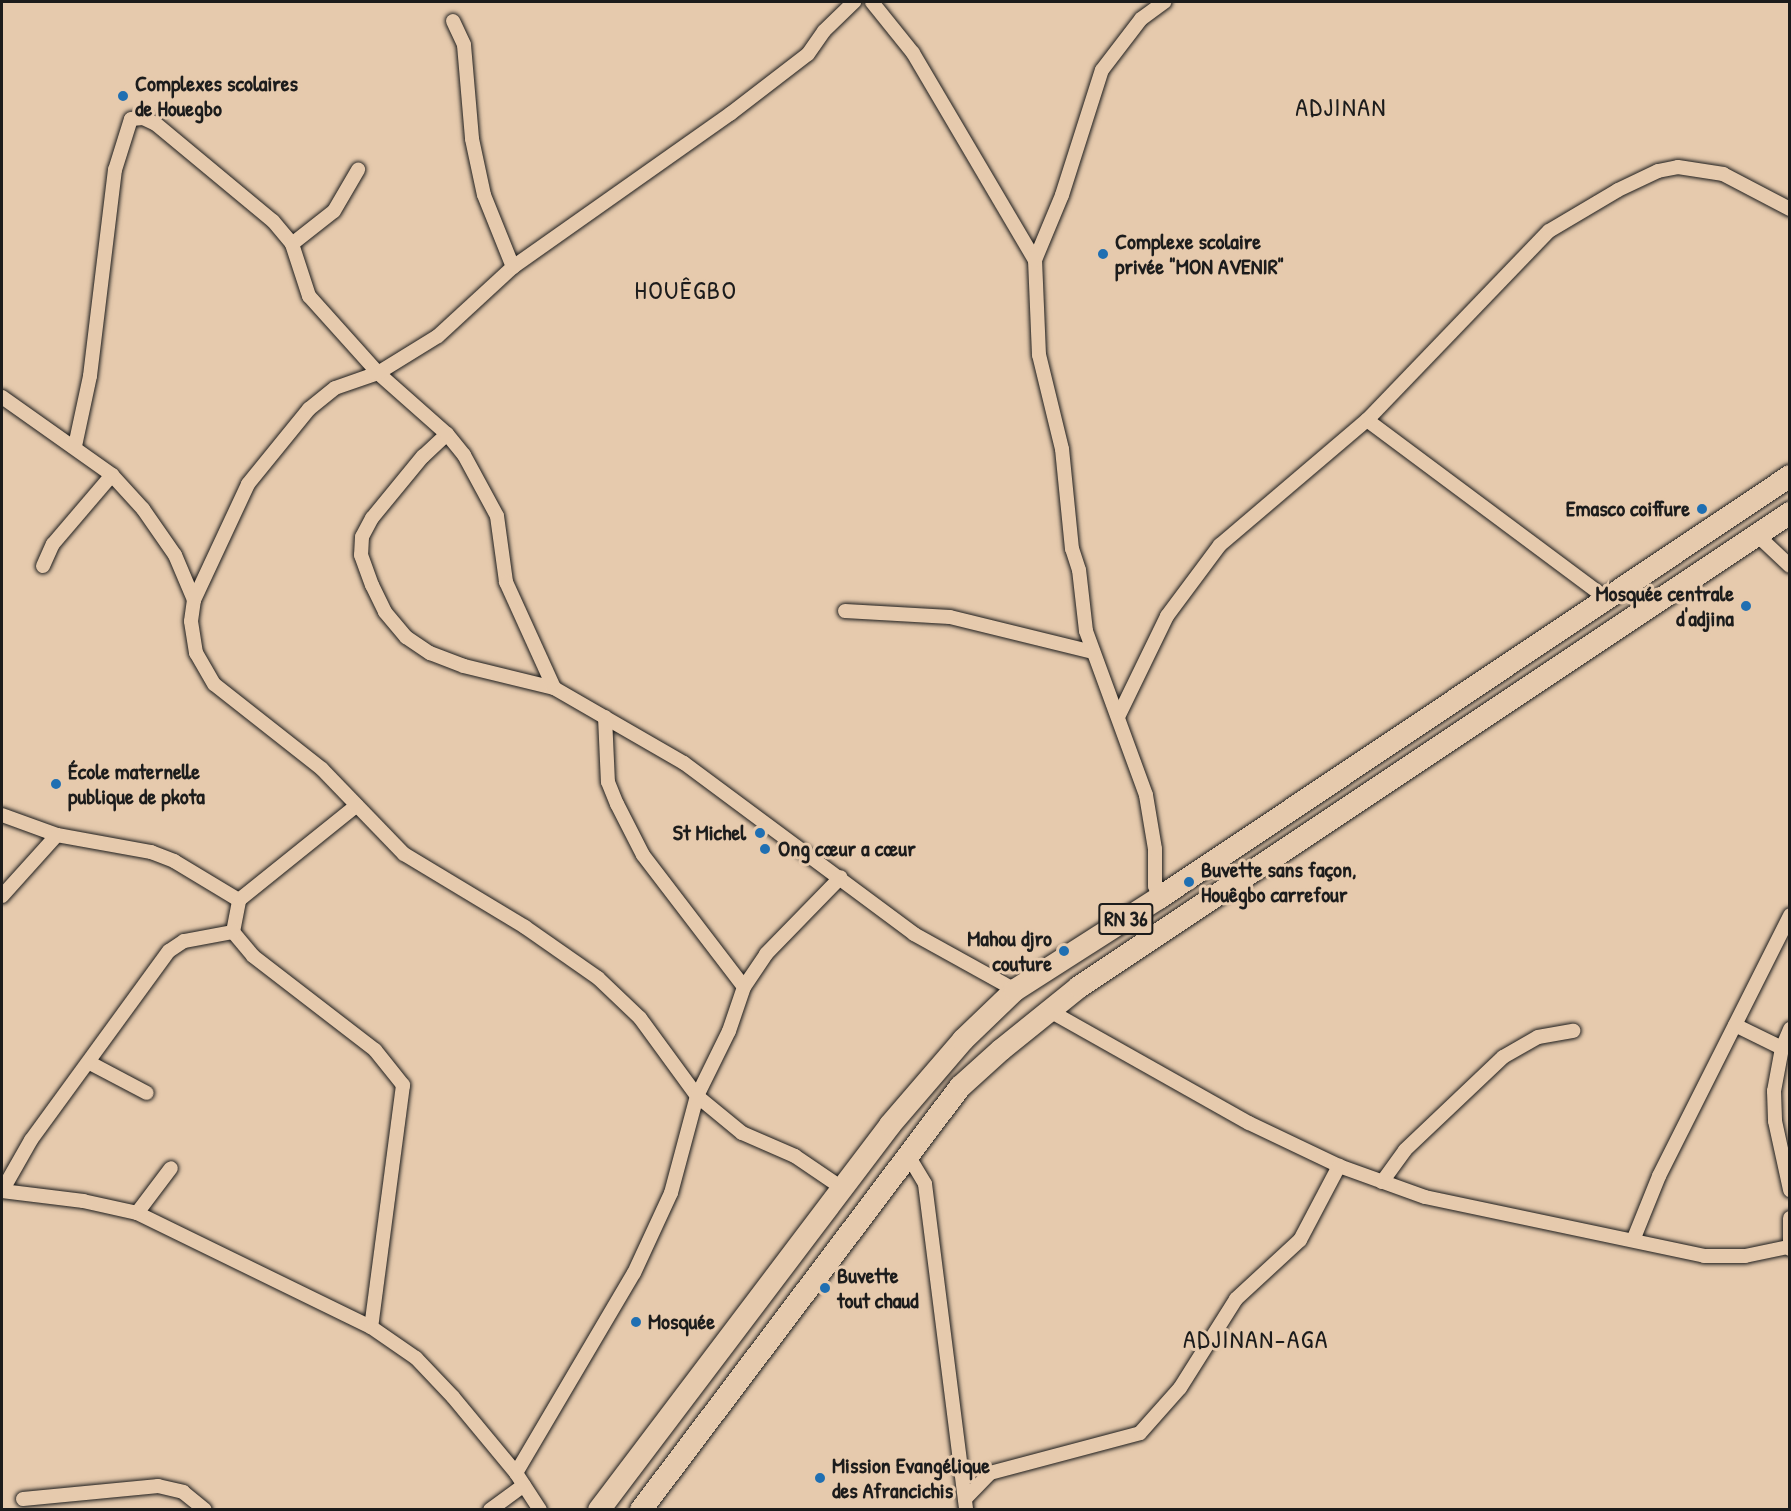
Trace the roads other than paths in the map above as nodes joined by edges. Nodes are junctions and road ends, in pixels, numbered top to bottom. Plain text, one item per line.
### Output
1 (854, 2) edge
2 (872, 2) edge
3 (1164, 2) edge
4 (453, 21) dead end
5 (358, 170) dead end
6 (1790, 208) edge
7 (292, 244) junction
8 (1035, 260) junction
9 (513, 267) junction
10 (378, 373) junction
11 (2, 397) edge
12 (1366, 420) junction
13 (447, 434) junction
14 (75, 446) junction
15 (112, 475) junction
16 (1790, 476) edge
17 (1790, 513) edge
18 (1757, 535) junction
19 (43, 566) dead end
20 (1790, 566) edge
21 (1607, 598) junction
22 (194, 600) junction
23 (845, 611) dead end
24 (1093, 651) junction
25 (554, 688) junction
26 (1119, 715) junction
27 (605, 717) junction
28 (357, 805) junction
29 (2, 815) edge
30 (57, 835) junction
31 (841, 877) junction
32 (2, 896) edge
33 (1160, 897) junction
34 (239, 900) junction
35 (1790, 915) edge
36 (233, 932) junction
37 (744, 987) junction
38 (1015, 990) junction
39 (1050, 1011) junction
40 (1735, 1025) junction
41 (1790, 1029) edge
42 (1573, 1031) dead end
43 (1782, 1048) junction
44 (90, 1063) junction
45 (147, 1093) dead end
46 (697, 1096) junction
47 (909, 1157) junction
48 (1339, 1166) junction
49 (171, 1168) dead end
50 (1382, 1182) junction
51 (842, 1188) junction
52 (1790, 1190) edge
53 (2, 1191) edge
54 (137, 1213) junction
55 (1790, 1218) edge
56 (1634, 1238) junction
57 (1789, 1248) edge
58 (371, 1328) junction
59 (520, 1479) junction
60 (23, 1499) dead end
61 (966, 1504) edge
62 (205, 1509) edge
63 (490, 1509) edge
64 (540, 1509) edge
65 (599, 1509) edge
66 (641, 1509) edge

1 - 9 street
2 - 8 street
3 - 8 street
4 - 9 street
5 - 7 street
6 - 12 street
7 - 10 street
7 - 14 street
8 - 24 street
9 - 10 street
10 - 13 street
10 - 22 street
11 - 14 street
12 - 21 street
12 - 26 street
13 - 25 street
13 - 25 street
14 - 15 street
15 - 19 street
15 - 22 street
16 - 21 main road, RN 36
17 - 18 main road, RN 36
18 - 20 street
18 - 39 main road, RN 36
21 - 33 main road, RN 36
22 - 28 street
23 - 24 street
24 - 26 street
25 - 27 street
26 - 33 street
27 - 31 street
27 - 37 street
28 - 34 street
28 - 46 street
29 - 30 street
30 - 32 street
30 - 34 street
31 - 37 street
31 - 38 street
33 - 38 main road, RN 36
34 - 36 street
35 - 40 street
36 - 44 street
36 - 58 street
37 - 46 street
38 - 51 main road, RN 36
39 - 47 main road, RN 36
39 - 48 street
40 - 43 street
40 - 56 street
41 - 43 street
42 - 50 street
43 - 52 street
44 - 45 street
44 - 53 street
46 - 51 street
46 - 59 street
47 - 61 street
47 - 66 main road, RN 36
48 - 50 street
48 - 61 street
49 - 54 street
50 - 56 street
51 - 65 main road, RN 36
53 - 54 street
54 - 58 street
55 - 57 street
56 - 57 street
58 - 59 street
59 - 63 street
59 - 64 street
60 - 62 street

